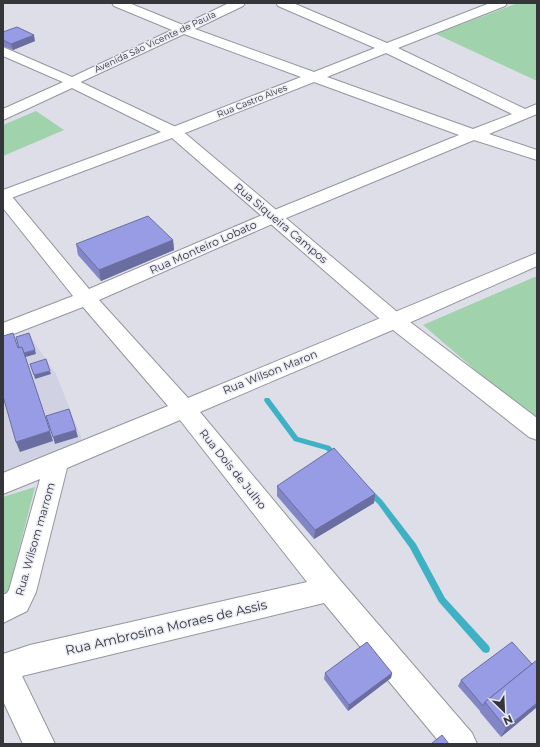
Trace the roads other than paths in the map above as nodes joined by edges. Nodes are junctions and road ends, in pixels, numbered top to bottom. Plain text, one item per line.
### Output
1 (118, 3) edge
2 (239, 3) edge
3 (282, 3) edge
4 (469, 3) edge
5 (501, 3) edge
6 (486, 9) junction
7 (182, 29) junction
8 (386, 48) junction
9 (3, 51) edge
10 (315, 76) junction
11 (72, 82) junction
12 (531, 111) edge
13 (3, 116) edge
14 (174, 132) junction
15 (474, 135) junction
16 (537, 155) edge
17 (3, 197) edge
18 (273, 217) junction
19 (537, 259) edge
20 (86, 298) junction
21 (395, 321) junction
22 (3, 331) edge
23 (184, 408) junction
24 (537, 431) edge
25 (57, 461) junction
26 (3, 484) edge
27 (330, 589) junction
28 (3, 610) edge
29 (3, 668) edge
30 (39, 744) edge
31 (461, 744) edge

1 - 7 street
2 - 7 street, Avenida São Vicente de Paula
3 - 8 street
4 - 6 street
5 - 6 street, Rua Castro Alves
6 - 8 street, Rua Castro Alves
7 - 10 street
7 - 11 street, Avenida São Vicente de Paula
8 - 10 street, Rua Castro Alves
8 - 12 street
9 - 11 street, Rua Siqueira Campos
10 - 14 street, Rua Castro Alves
10 - 15 street
11 - 13 street, Avenida São Vicente de Paula
11 - 14 street, Rua Siqueira Campos
12 - 15 street, Rua Monteiro Lobato
14 - 17 street, Rua Castro Alves
14 - 18 street, Rua Siqueira Campos
15 - 16 street
15 - 18 street, Rua Monteiro Lobato
17 - 20 street, Rua Dois de Julho
18 - 20 street, Rua Monteiro Lobato
18 - 21 street, Rua Siqueira Campos
19 - 21 street, Rua Wilson Maron
20 - 22 street, Rua Monteiro Lobato
20 - 23 street, Rua Dois de Julho
21 - 23 street, Rua Wilson Maron
21 - 24 street, Rua Siqueira Campos
23 - 25 street, Rua Wilson Maron
23 - 27 street, Rua Dois de Julho
25 - 26 street, Rua Wilson Maron
25 - 28 street, Rua. Wilsom marrom
27 - 29 street, Rua Ambrosina Moraes de Assis
27 - 31 street, Rua Dois de Julho
29 - 30 street

